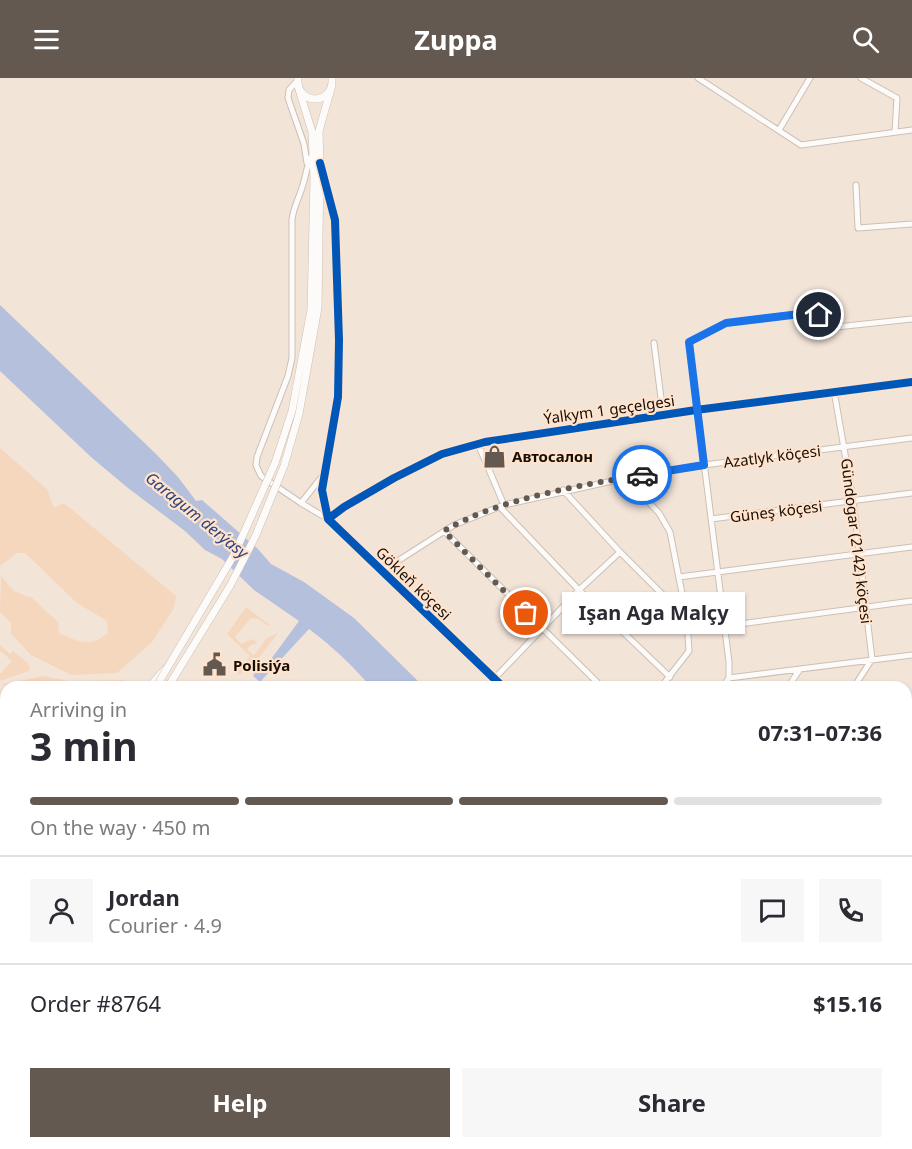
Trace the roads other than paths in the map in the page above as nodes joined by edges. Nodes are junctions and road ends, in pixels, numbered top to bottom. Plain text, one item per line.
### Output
1 (698, 78) edge
2 (810, 78) edge
3 (861, 78) edge
4 (297, 80) edge
5 (333, 80) edge
6 (779, 130) junction
7 (912, 130) edge
8 (895, 132) junction
9 (313, 154) junction
10 (307, 163) junction
11 (320, 163) junction
12 (856, 184) dead end
13 (912, 224) edge
14 (912, 319) edge
15 (654, 343) dead end
16 (912, 382) edge
17 (834, 391) junction
18 (696, 410) junction
19 (663, 414) junction
20 (912, 438) edge
21 (478, 444) junction
22 (845, 447) junction
23 (704, 465) junction
24 (324, 473) junction
25 (626, 478) junction
26 (563, 490) junction
27 (912, 493) edge
28 (853, 500) junction
29 (301, 503) junction
30 (502, 506) junction
31 (328, 519) junction
32 (711, 519) junction
33 (444, 531) junction
34 (912, 547) edge
35 (620, 552) junction
36 (859, 554) junction
37 (382, 571) junction
38 (718, 571) junction
39 (679, 577) junction
40 (579, 590) junction
41 (912, 601) edge
42 (865, 607) junction
43 (687, 619) junction
44 (725, 626) junction
45 (543, 629) junction
46 (912, 655) edge
47 (872, 659) junction
48 (170, 666) junction
49 (800, 669) junction
50 (178, 672) junction
51 (670, 677) junction
52 (729, 678) junction
53 (494, 679) junction
54 (156, 681) edge
55 (160, 681) edge
56 (172, 681) edge
57 (175, 681) edge
58 (496, 681) edge
59 (596, 681) edge
60 (666, 681) edge
61 (727, 681) edge
62 (792, 681) edge
63 (858, 681) edge

1 - 6 street
2 - 6 street
3 - 8 street
4 - 5 main road
4 - 9 main road
4 - 10 street
5 - 11 main road
6 - 8 street
7 - 8 street
9 - 10 street
9 - 48 main road, bridge
10 - 29 street, Gökleň köçesi
11 - 24 street
11 - 50 main road, bridge
12 - 13 street
14 - 18 street, Azatlyk köçesi
15 - 19 street
16 - 17 street, Ýalkym 1 geçelgesi
17 - 18 street, Ýalkym 1 geçelgesi
17 - 22 street, Gündogar (2142) köçesi
18 - 19 street, Ýalkym 1 geçelgesi
18 - 23 street, Azatlyk köçesi
19 - 21 street, Ýalkym 1 geçelgesi
20 - 22 street, Azatlyk köçesi
21 - 30 street
21 - 31 street, Ýalkym 1 geçelgesi
22 - 23 street, Azatlyk köçesi
22 - 28 street, Gündogar (2142) köçesi
23 - 25 street, Azatlyk köçesi
23 - 32 street, Azatlyk köçesi
24 - 29 street
24 - 31 street
25 - 26 street, Azatlyk köçesi
25 - 39 street
26 - 30 street, Azatlyk köçesi
26 - 35 street
27 - 28 street, Güneş köçesi
28 - 32 street, Güneş köçesi
28 - 36 street, Gündogar (2142) köçesi
29 - 31 street, Gökleň köçesi
30 - 33 street, Azatlyk köçesi
30 - 40 street
31 - 37 street, Gökleň köçesi
32 - 38 street, Azatlyk köçesi
33 - 37 street, Azatlyk köçesi
33 - 45 street
34 - 36 street
35 - 40 street
35 - 43 street
36 - 38 street
36 - 42 street, Gündogar (2142) köçesi
37 - 53 street, Gökleň köçesi
38 - 39 street
38 - 44 street, Azatlyk köçesi
39 - 43 street
40 - 45 street
40 - 51 street
41 - 42 street
42 - 44 street
42 - 47 street, Gündogar (2142) köçesi
43 - 51 street
44 - 52 street, Azatlyk köçesi
45 - 53 street
45 - 59 street
46 - 47 street
47 - 49 street
47 - 63 street
48 - 54 highway, bridge
48 - 55 main road, bridge
49 - 52 street
49 - 62 street
50 - 56 main road, bridge
50 - 57 highway, bridge
51 - 60 street
52 - 61 street
53 - 58 street, Gökleň köçesi

